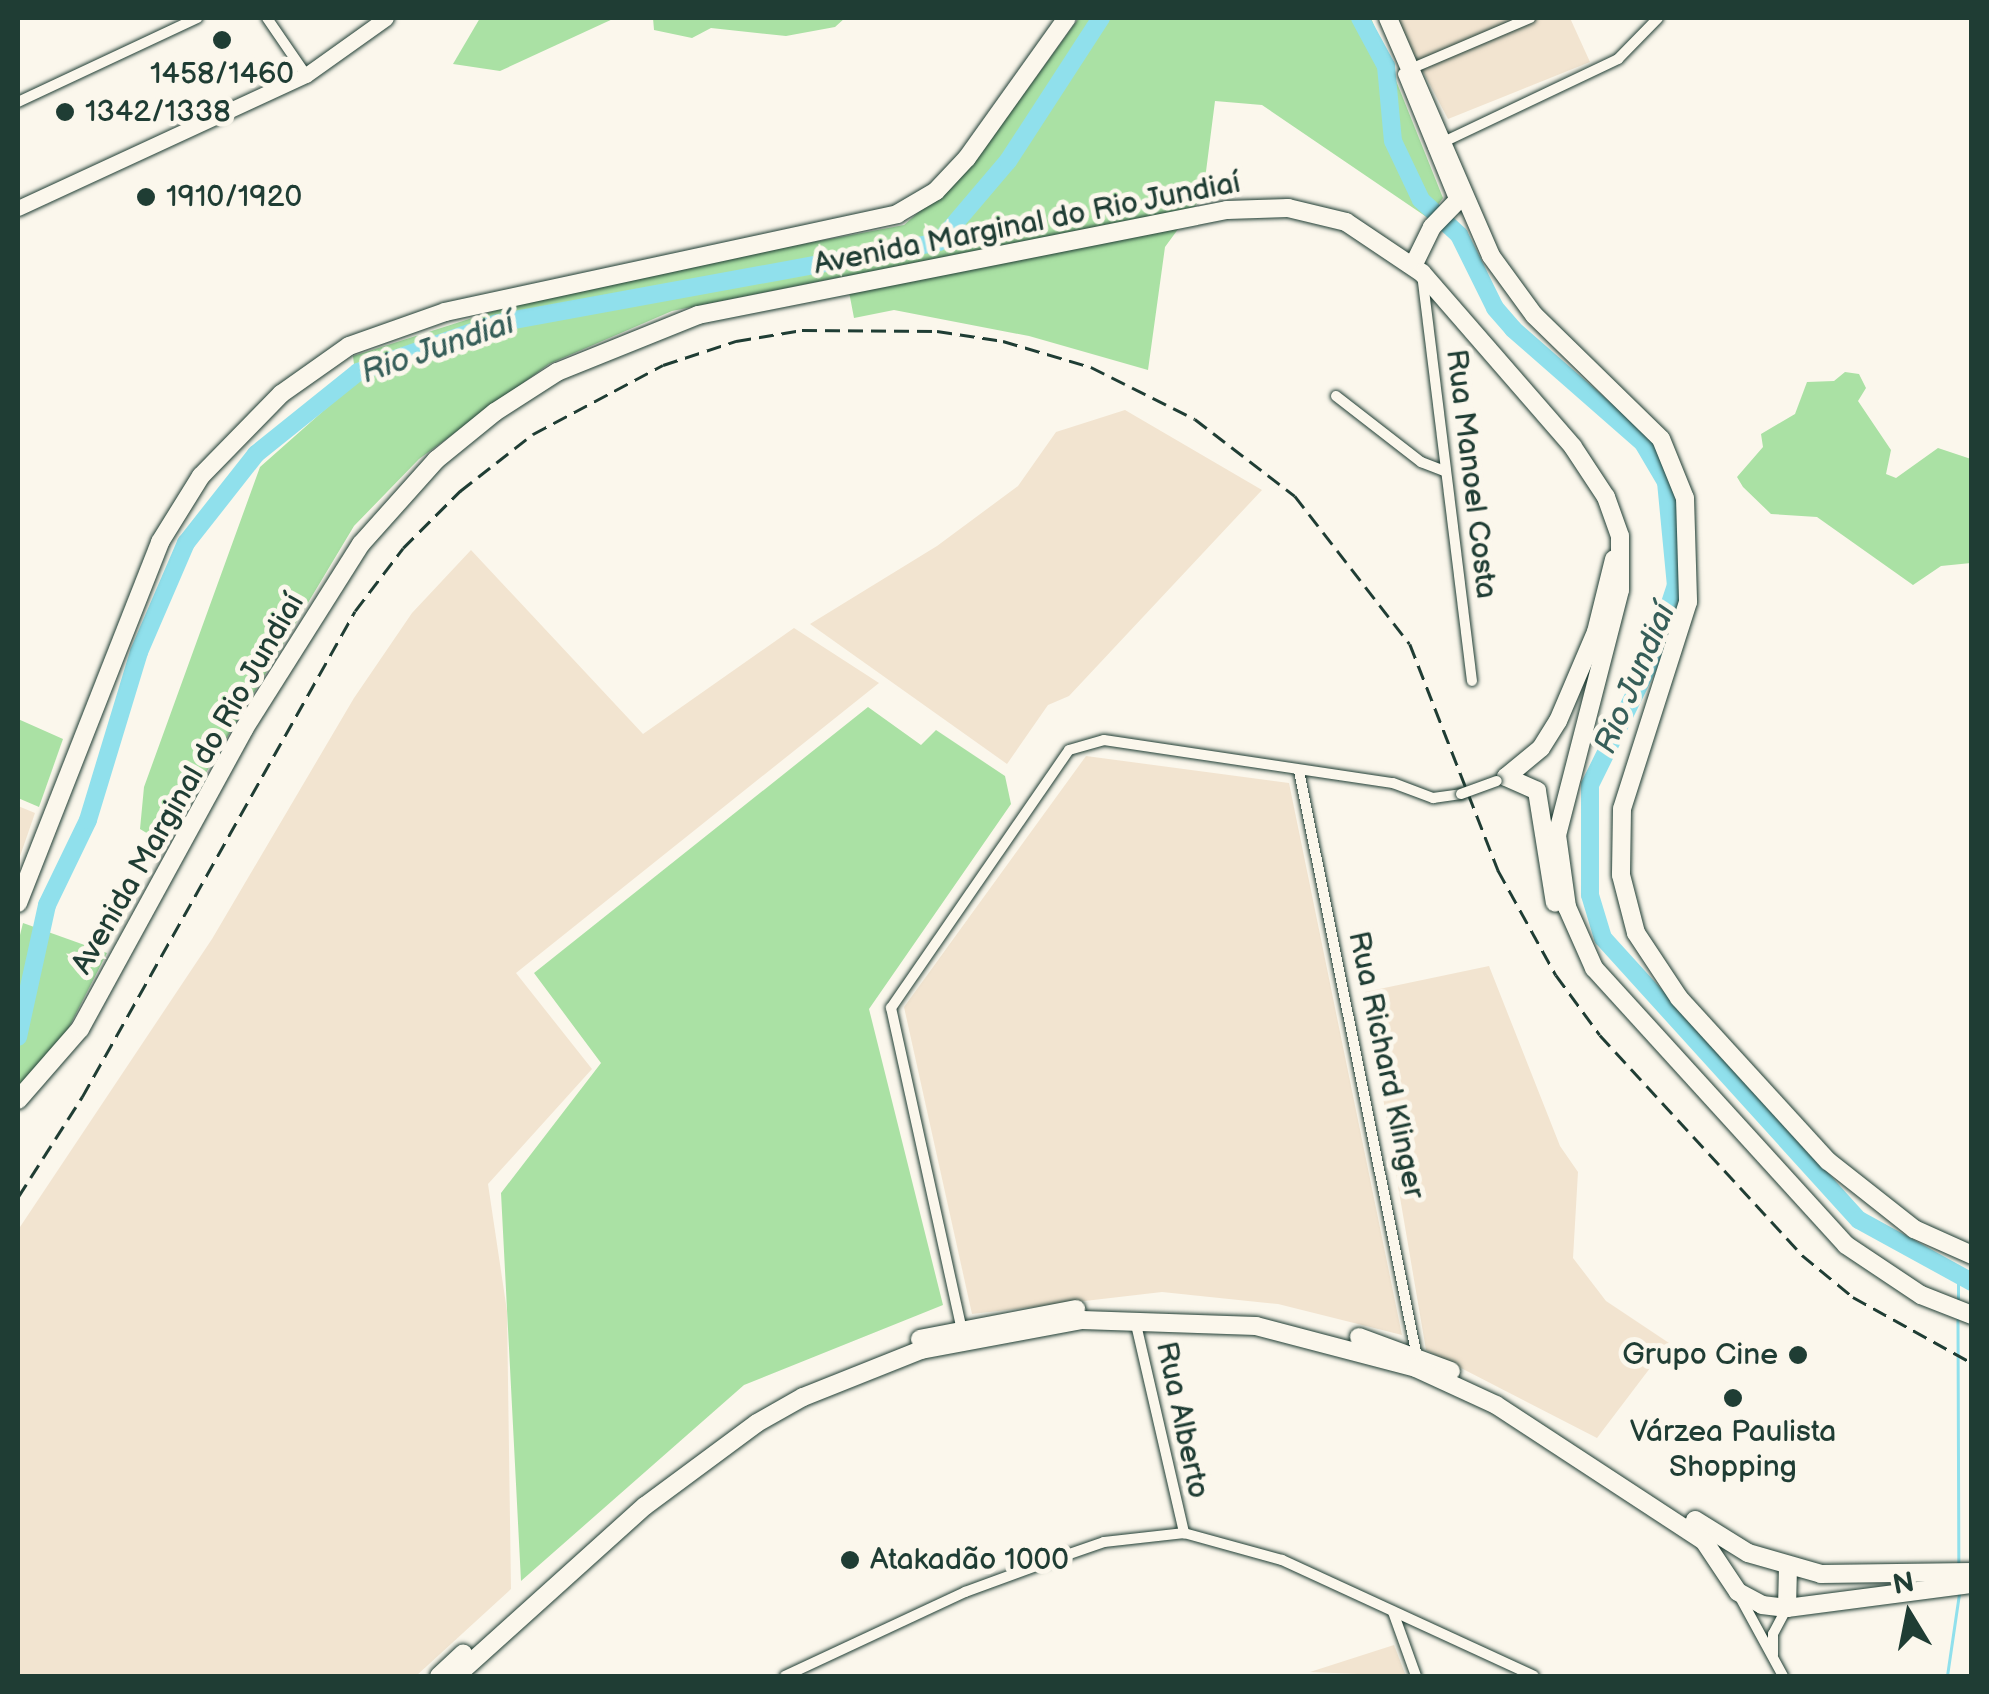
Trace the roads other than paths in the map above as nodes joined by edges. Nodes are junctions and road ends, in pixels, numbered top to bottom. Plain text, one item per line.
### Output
1 (197, 18) edge
2 (267, 18) edge
3 (386, 18) edge
4 (1067, 18) edge
5 (1380, 18) edge
6 (1388, 18) edge
7 (1530, 18) edge
8 (1658, 18) edge
9 (1406, 71) junction
10 (306, 75) junction
11 (18, 102) edge
12 (1436, 145) junction
13 (1455, 200) junction
14 (18, 208) edge
15 (1418, 269) junction
16 (1336, 396) dead end
17 (1444, 471) junction
18 (1620, 536) junction
19 (1472, 681) dead end
20 (1299, 771) junction
21 (1502, 779) junction
22 (18, 903) edge
23 (1594, 968) junction
24 (18, 1100) edge
25 (1972, 1255) edge
26 (1972, 1316) edge
27 (1134, 1318) junction
28 (961, 1326) junction
29 (1418, 1363) junction
30 (1184, 1532) junction
31 (1748, 1553) junction
32 (1788, 1568) junction
33 (1972, 1572) edge
34 (1733, 1584) junction
35 (1972, 1584) edge
36 (1788, 1608) junction
37 (1393, 1612) junction
38 (1772, 1656) junction
39 (1494, 1661) junction
40 (439, 1676) edge
41 (456, 1676) edge
42 (785, 1676) edge
43 (1416, 1676) edge
44 (1506, 1676) edge
45 (1534, 1676) edge
46 (1783, 1676) edge

1 - 11 street
2 - 10 street
3 - 10 main road
4 - 22 main road, Avenida Marginal do Rio Jundiaí
5 - 9 street
6 - 9 main road
7 - 9 street
8 - 12 street
9 - 12 main road
10 - 14 main road
12 - 13 main road
13 - 15 main road
13 - 25 main road
15 - 17 street, Rua Manoel Costa
15 - 18 main road, Avenida Marginal do Rio Jundiaí
15 - 24 main road, Avenida Marginal do Rio Jundiaí
16 - 17 street
17 - 19 street, Rua Manoel Costa
18 - 21 main road
18 - 23 main road, Avenida Marginal do Rio Jundiaí
20 - 21 street, bridge
20 - 28 street
20 - 29 street, Rua Richard Klinger
21 - 23 main road
23 - 26 main road, Avenida Marginal do Rio Jundiaí
27 - 29 main road
27 - 30 street, Rua Alberto
27 - 41 main road
28 - 29 main road
28 - 40 main road
29 - 31 main road
29 - 34 main road
30 - 37 street
30 - 42 street
31 - 32 main road
31 - 34 main road
32 - 33 main road
32 - 36 main road
34 - 36 main road
34 - 38 street
35 - 36 main road
36 - 38 street
37 - 39 street
37 - 43 street
38 - 46 street
39 - 44 street
39 - 45 street

